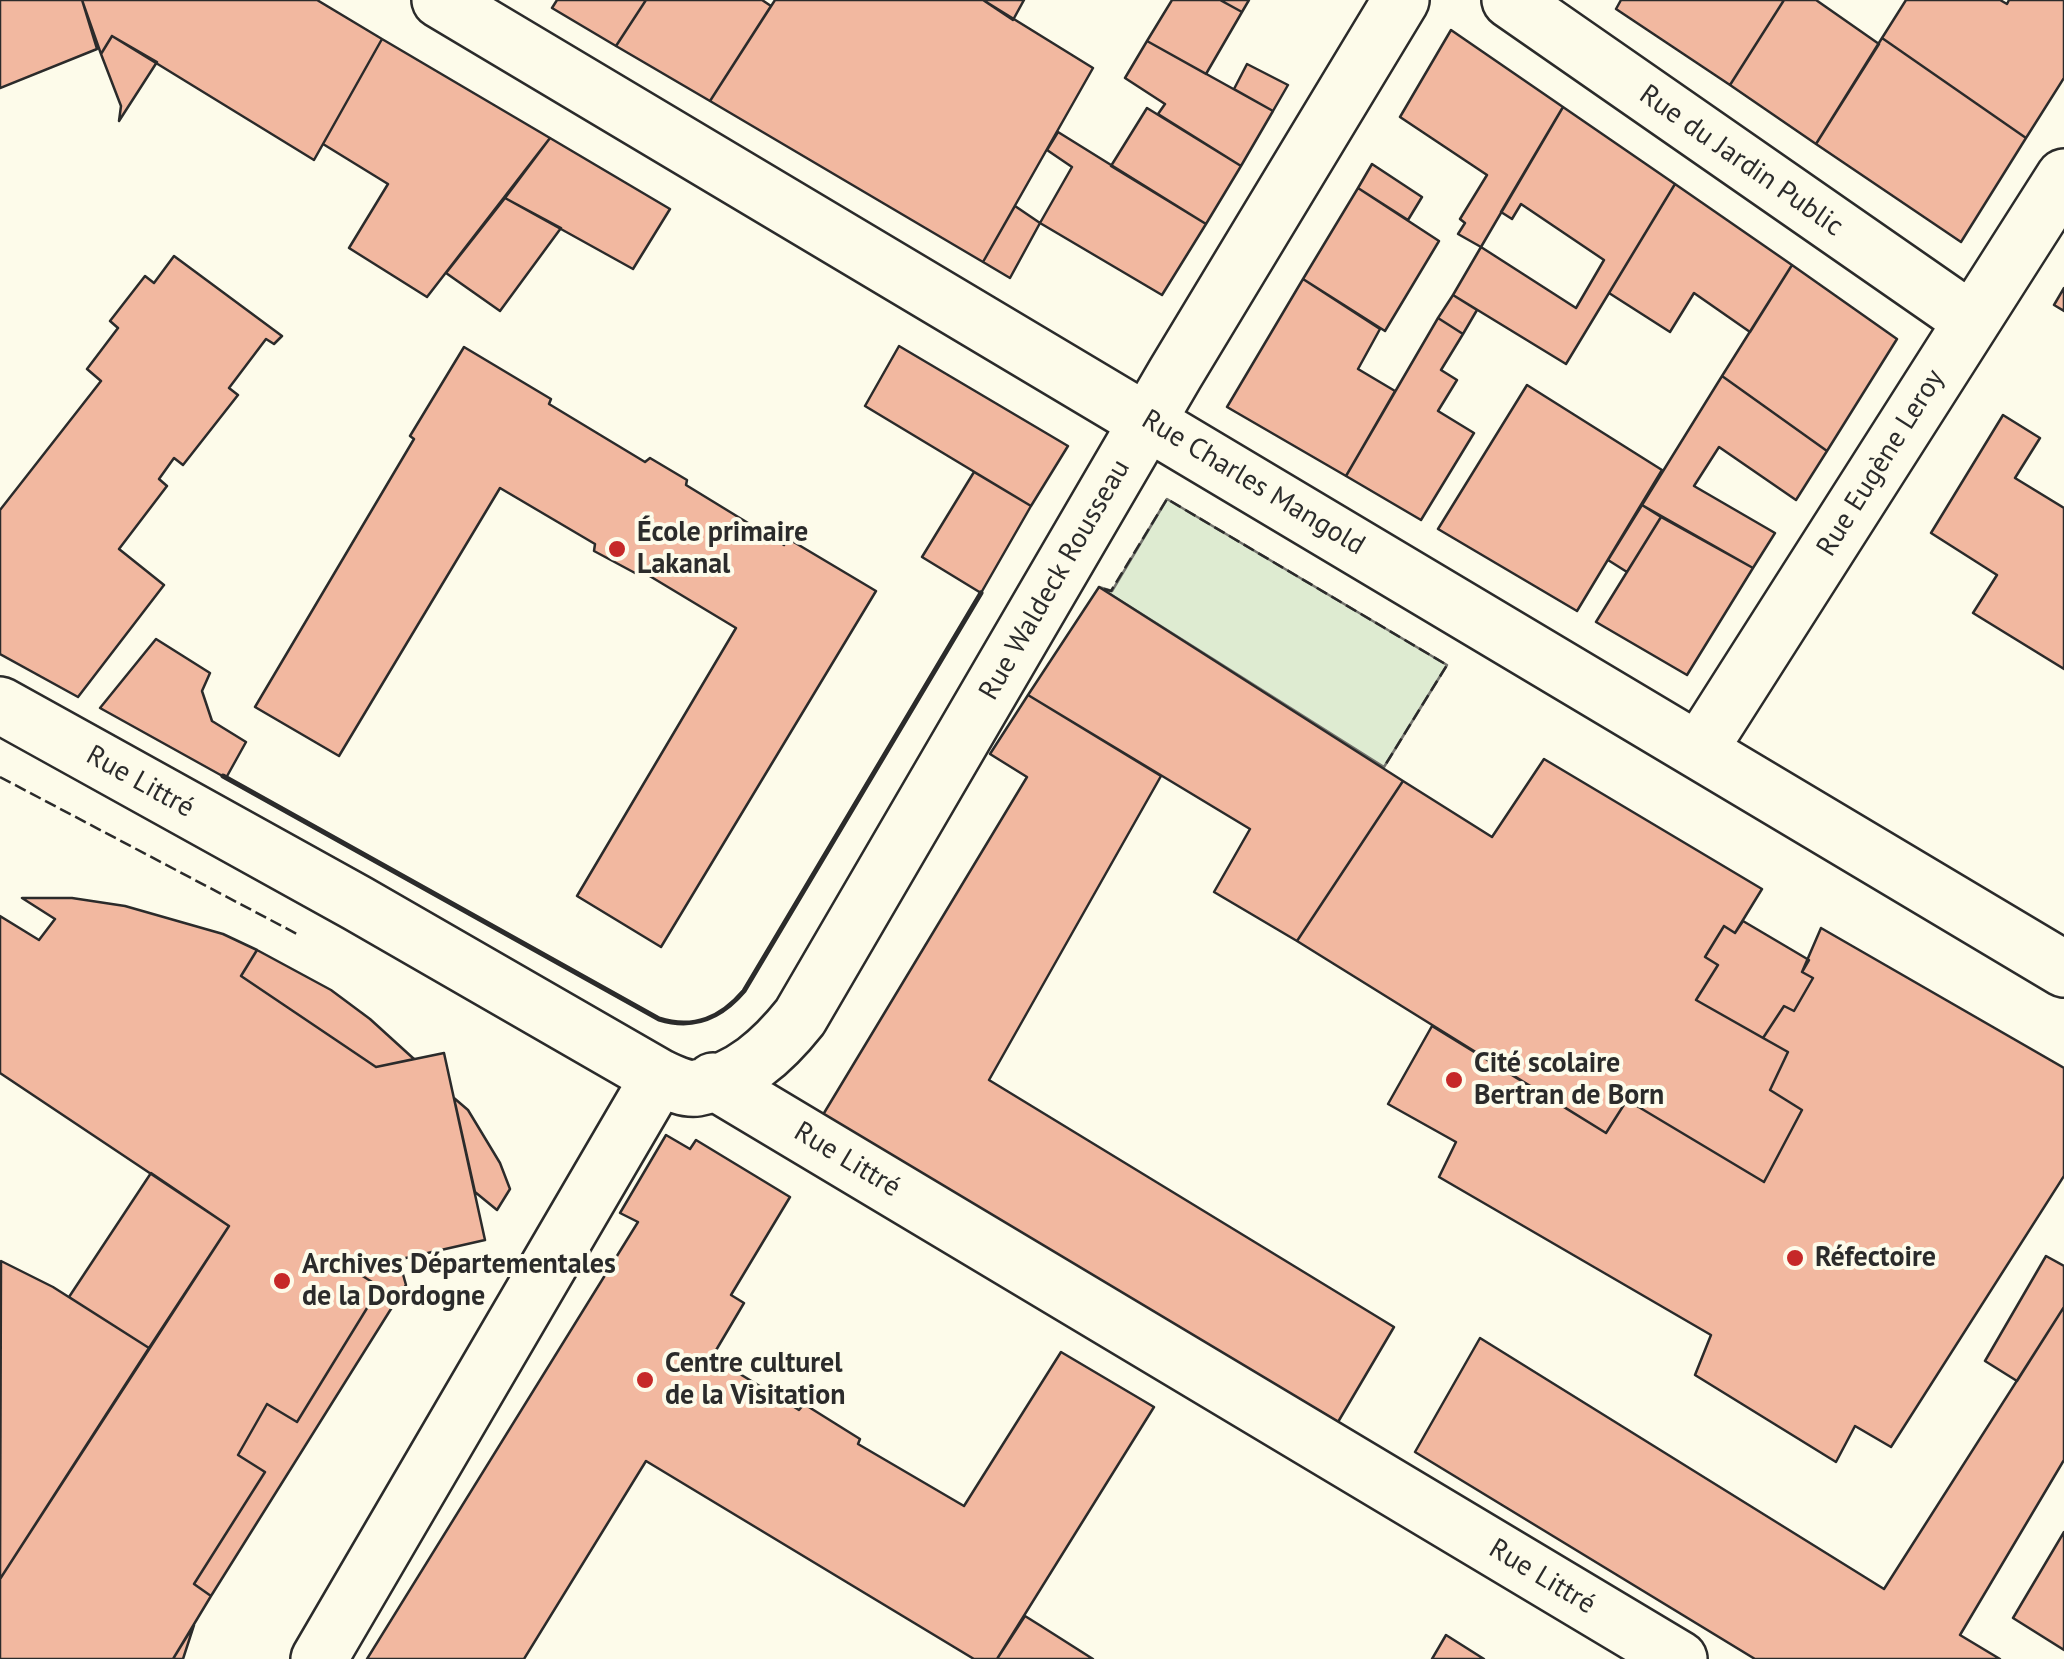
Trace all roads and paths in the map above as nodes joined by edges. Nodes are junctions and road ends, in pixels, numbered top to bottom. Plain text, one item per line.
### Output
1 (440, 0) edge
2 (1401, 0) edge
3 (1510, 0) edge
4 (2064, 176) edge
5 (1972, 321) junction
6 (1148, 420) junction
7 (0, 705) edge
8 (1699, 750) junction
9 (2064, 969) edge
10 (659, 1076) junction
11 (714, 1081) junction
12 (319, 1659) edge
13 (1679, 1659) edge

1 - 6 street, Rue Charles Mangold
2 - 6 street, Rue Waldeck Rousseau
3 - 5 street, Rue du Jardin Public
4 - 5 street, Rue Eugène Leroy
5 - 8 street, Rue Eugène Leroy
6 - 8 street, Rue Charles Mangold
6 - 11 street, Rue Waldeck Rousseau
7 - 10 street, Rue Littré
8 - 9 street, Rue Charles Mangold
10 - 11 street, Rue Littré
10 - 12 street
11 - 13 street, Rue Littré

